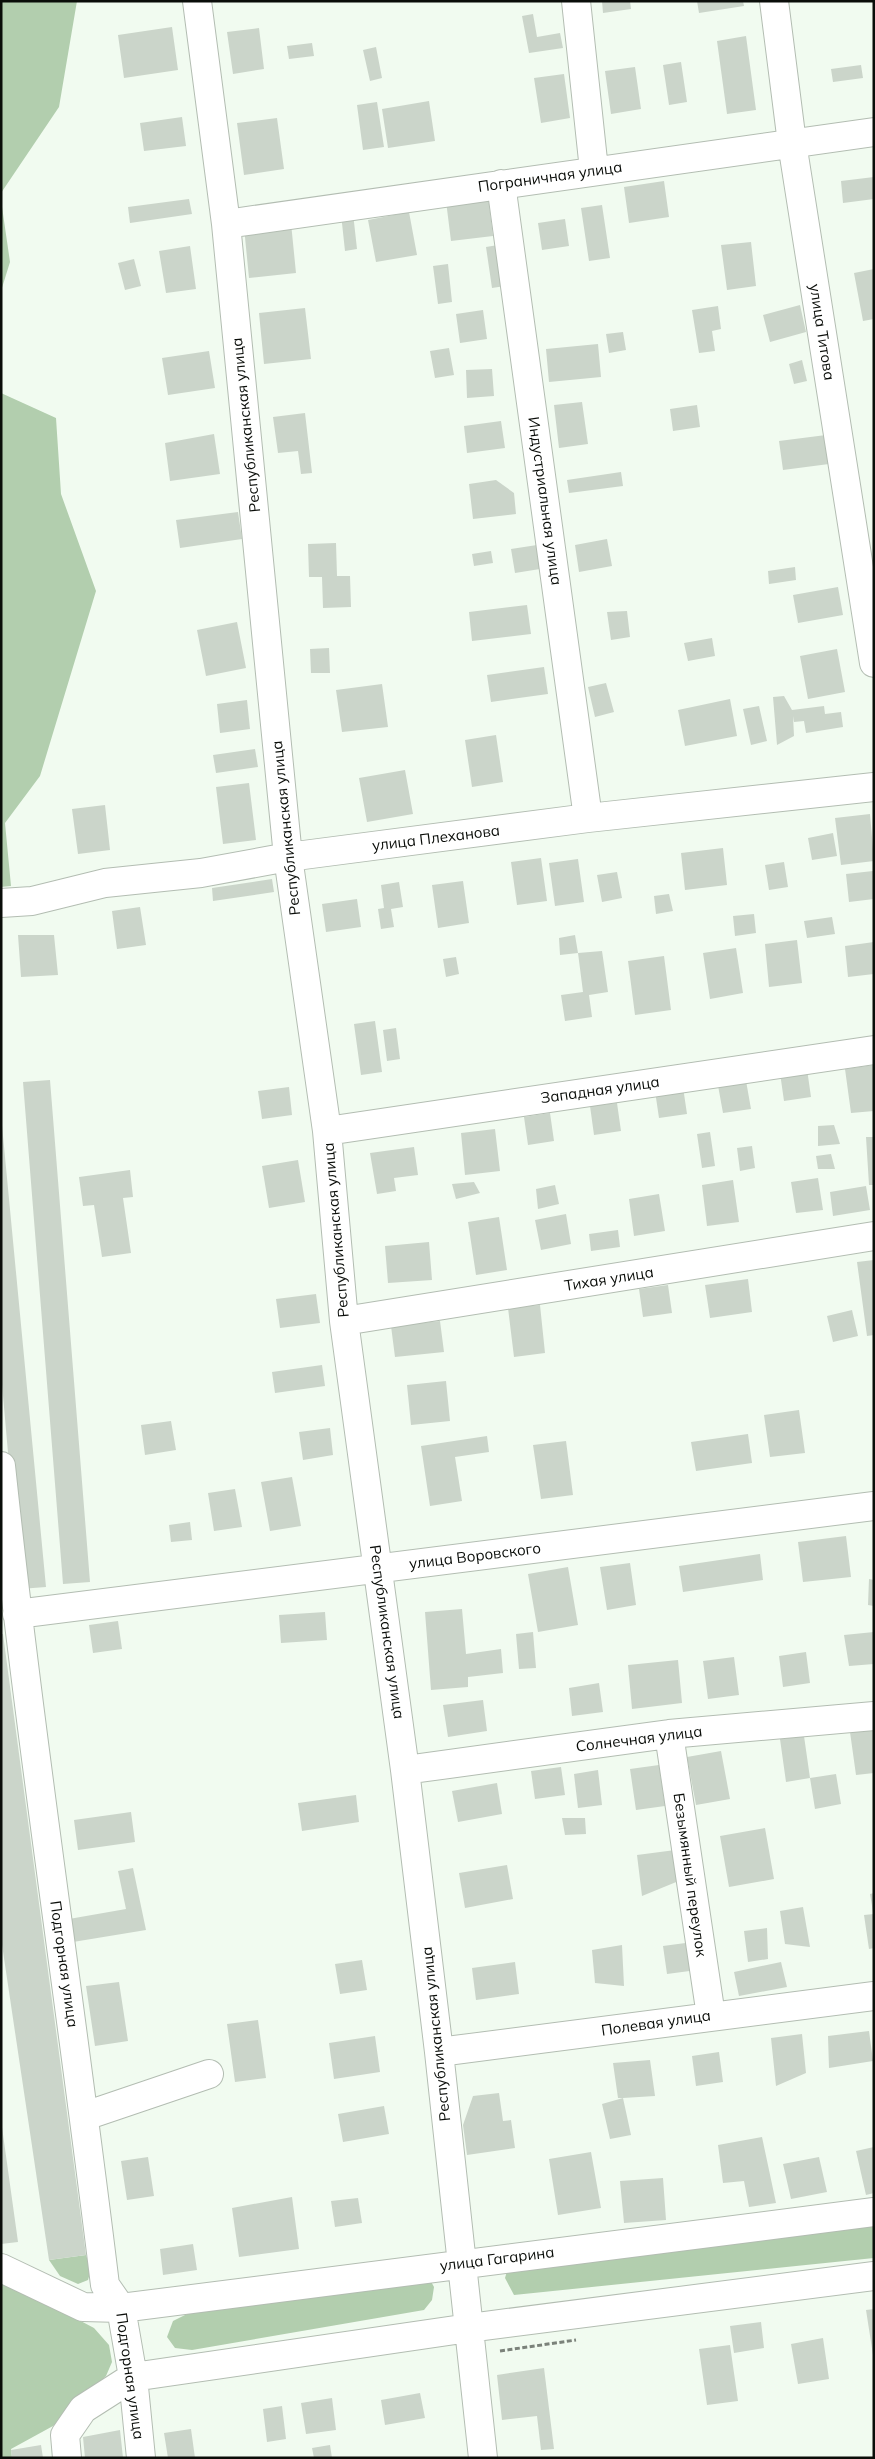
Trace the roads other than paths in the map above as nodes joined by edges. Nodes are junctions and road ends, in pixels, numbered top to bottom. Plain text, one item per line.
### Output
1 (197, 1) edge
2 (576, 1) edge
3 (774, 1) edge
4 (874, 132) edge
5 (792, 143) junction
6 (594, 170) junction
7 (501, 184) junction
8 (226, 224) junction
9 (874, 663) edge
10 (874, 787) edge
11 (588, 818) junction
12 (288, 857) junction
13 (1, 903) edge
14 (874, 1050) edge
15 (327, 1131) junction
16 (874, 1236) edge
17 (344, 1321) junction
18 (1, 1466) edge
19 (874, 1506) edge
20 (378, 1568) junction
21 (17, 1614) junction
22 (874, 1716) edge
23 (669, 1734) junction
24 (406, 1770) junction
25 (874, 1996) edge
26 (711, 2016) junction
27 (439, 2052) junction
28 (210, 2074) dead end
29 (85, 2116) junction
30 (874, 2212) edge
31 (461, 2264) junction
32 (1, 2268) edge
33 (874, 2276) edge
34 (121, 2308) junction
35 (469, 2328) junction
36 (133, 2377) junction
37 (67, 2458) edge
38 (141, 2458) edge
39 (483, 2458) edge

1 - 8 street, Республиканская улица
2 - 6 street
3 - 5 street, улица Титова
4 - 5 street, Пограничная улица
5 - 6 street, Пограничная улица
5 - 9 street, улица Титова
6 - 7 street, Пограничная улица
7 - 8 street, Пограничная улица
7 - 11 street, Индустриальная улица
8 - 12 street, Республиканская улица
10 - 11 street, улица Плеханова
11 - 12 street, улица Плеханова
12 - 13 street, улица Плеханова
12 - 15 street, Республиканская улица
14 - 15 street, Западная улица
15 - 17 street, Республиканская улица
16 - 17 street, Тихая улица
17 - 20 street, Республиканская улица
18 - 21 street, Подгорная улица
19 - 20 street, улица Воровского
20 - 21 street, улица Воровского
20 - 24 street, Республиканская улица
21 - 29 street, Подгорная улица
22 - 23 street, Солнечная улица
23 - 24 street, Солнечная улица
23 - 26 street, Безымянный переулок
24 - 27 street, Республиканская улица
25 - 26 street, Полевая улица
26 - 27 street, Полевая улица
27 - 31 street, Республиканская улица
28 - 29 street
29 - 34 street, Подгорная улица
30 - 31 street, улица Гагарина
31 - 34 street, улица Гагарина
31 - 35 street, Республиканская улица
32 - 34 street, улица Гагарина
33 - 35 street
34 - 36 street, Подгорная улица
35 - 36 street
35 - 39 street, Республиканская улица
36 - 37 street
36 - 38 street, Подгорная улица

